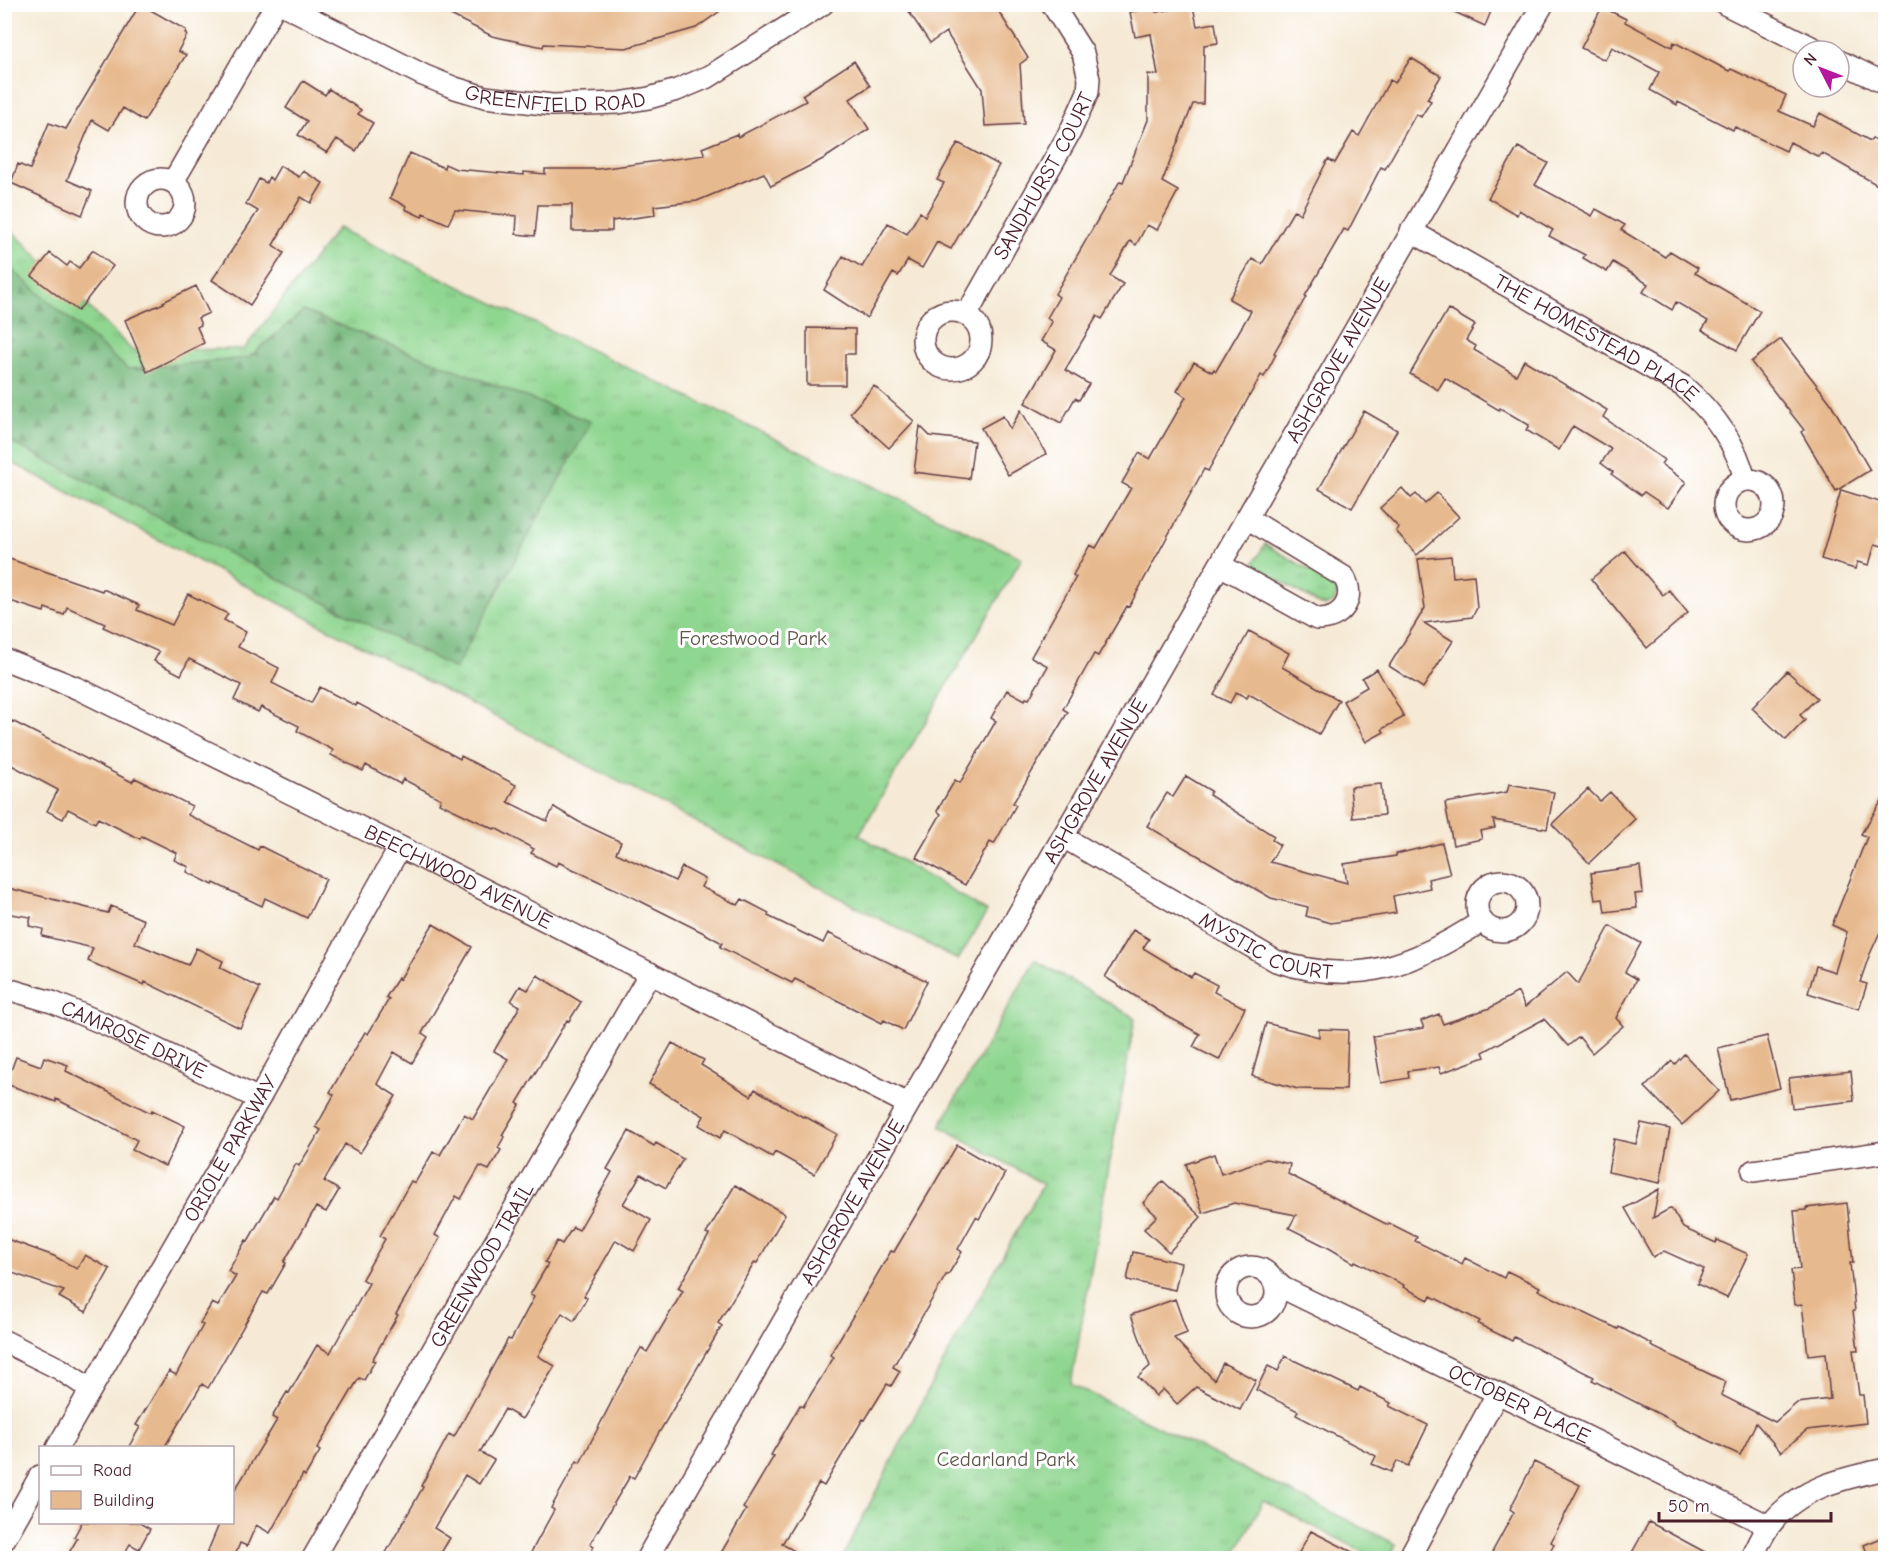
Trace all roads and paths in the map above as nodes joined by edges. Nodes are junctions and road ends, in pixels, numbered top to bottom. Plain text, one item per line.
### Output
1 (276, 4) edge
2 (282, 4) edge
3 (823, 4) edge
4 (1053, 4) edge
5 (1543, 4) edge
6 (1725, 4) edge
7 (794, 12) edge
8 (1796, 39) edge
9 (1851, 67) edge
10 (1886, 84) edge
11 (173, 182) dead end
12 (1412, 231) junction
13 (967, 314) dead end
14 (1745, 480) dead end
15 (1247, 518) junction
16 (1220, 565) junction
17 (4, 658) edge
18 (1063, 837) junction
19 (400, 847) junction
20 (1482, 921) dead end
21 (650, 973) junction
22 (4, 988) edge
23 (259, 1099) junction
24 (908, 1104) junction
25 (1886, 1152) edge
26 (1753, 1171) dead end
27 (1272, 1278) dead end
28 (4, 1341) edge
29 (90, 1389) junction
30 (1497, 1394) junction
31 (58, 1446) edge
32 (1886, 1469) edge
33 (39, 1478) edge
34 (1769, 1526) junction
35 (4, 1540) edge
36 (313, 1558) edge
37 (647, 1558) edge
38 (1409, 1558) edge
39 (1752, 1558) edge

1 - 11 street
2 - 7 street, GREENFIELD ROAD
3 - 7 street, GREENFIELD ROAD
4 - 13 street, SANDHURST COURT
5 - 12 street, ASHGROVE AVENUE
6 - 8 street
9 - 10 street
12 - 14 street, THE HOMESTEAD PLACE
12 - 15 street, ASHGROVE AVENUE
15 - 16 street, ASHGROVE AVENUE
15 - 16 street
16 - 18 street, ASHGROVE AVENUE
17 - 19 street, BEECHWOOD AVENUE
18 - 20 street, MYSTIC COURT
18 - 24 street, ASHGROVE AVENUE
19 - 21 street, BEECHWOOD AVENUE
19 - 23 street, ORIOLE PARKWAY
21 - 24 street, BEECHWOOD AVENUE
21 - 36 street, GREENWOOD TRAIL
22 - 23 street, CAMROSE DRIVE
23 - 29 street, ORIOLE PARKWAY
24 - 37 street, ASHGROVE AVENUE
25 - 26 street
27 - 30 street, OCTOBER PLACE
28 - 29 street
29 - 31 street, ORIOLE PARKWAY
30 - 34 street, OCTOBER PLACE
30 - 38 street
32 - 34 street
33 - 35 street
34 - 39 street

